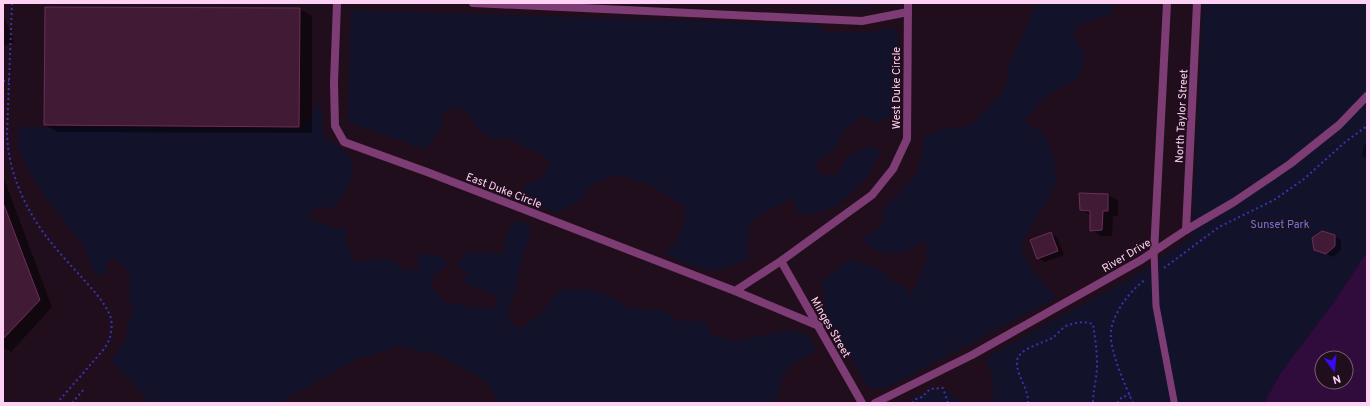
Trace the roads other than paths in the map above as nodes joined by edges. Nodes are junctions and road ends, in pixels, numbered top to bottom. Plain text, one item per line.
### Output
1 (337, 3) edge
2 (473, 3) edge
3 (908, 3) edge
4 (1167, 3) edge
5 (1197, 3) edge
6 (908, 12) junction
7 (1367, 96) edge
8 (1186, 230) junction
9 (1154, 252) junction
10 (782, 261) junction
11 (735, 291) junction
12 (819, 326) junction
13 (1174, 401) dead end
14 (862, 403) edge
15 (875, 403) edge

1 - 11 street, East Duke Circle
2 - 6 street
3 - 6 street, West Duke Circle
4 - 9 street
5 - 8 street, North Taylor Street
6 - 10 street, West Duke Circle
7 - 8 street, River Drive
8 - 9 street, River Drive
9 - 13 lane
9 - 15 street, River Drive
10 - 11 street
10 - 12 street, Minges Street
11 - 12 street, East Duke Circle
12 - 14 street, Minges Street

